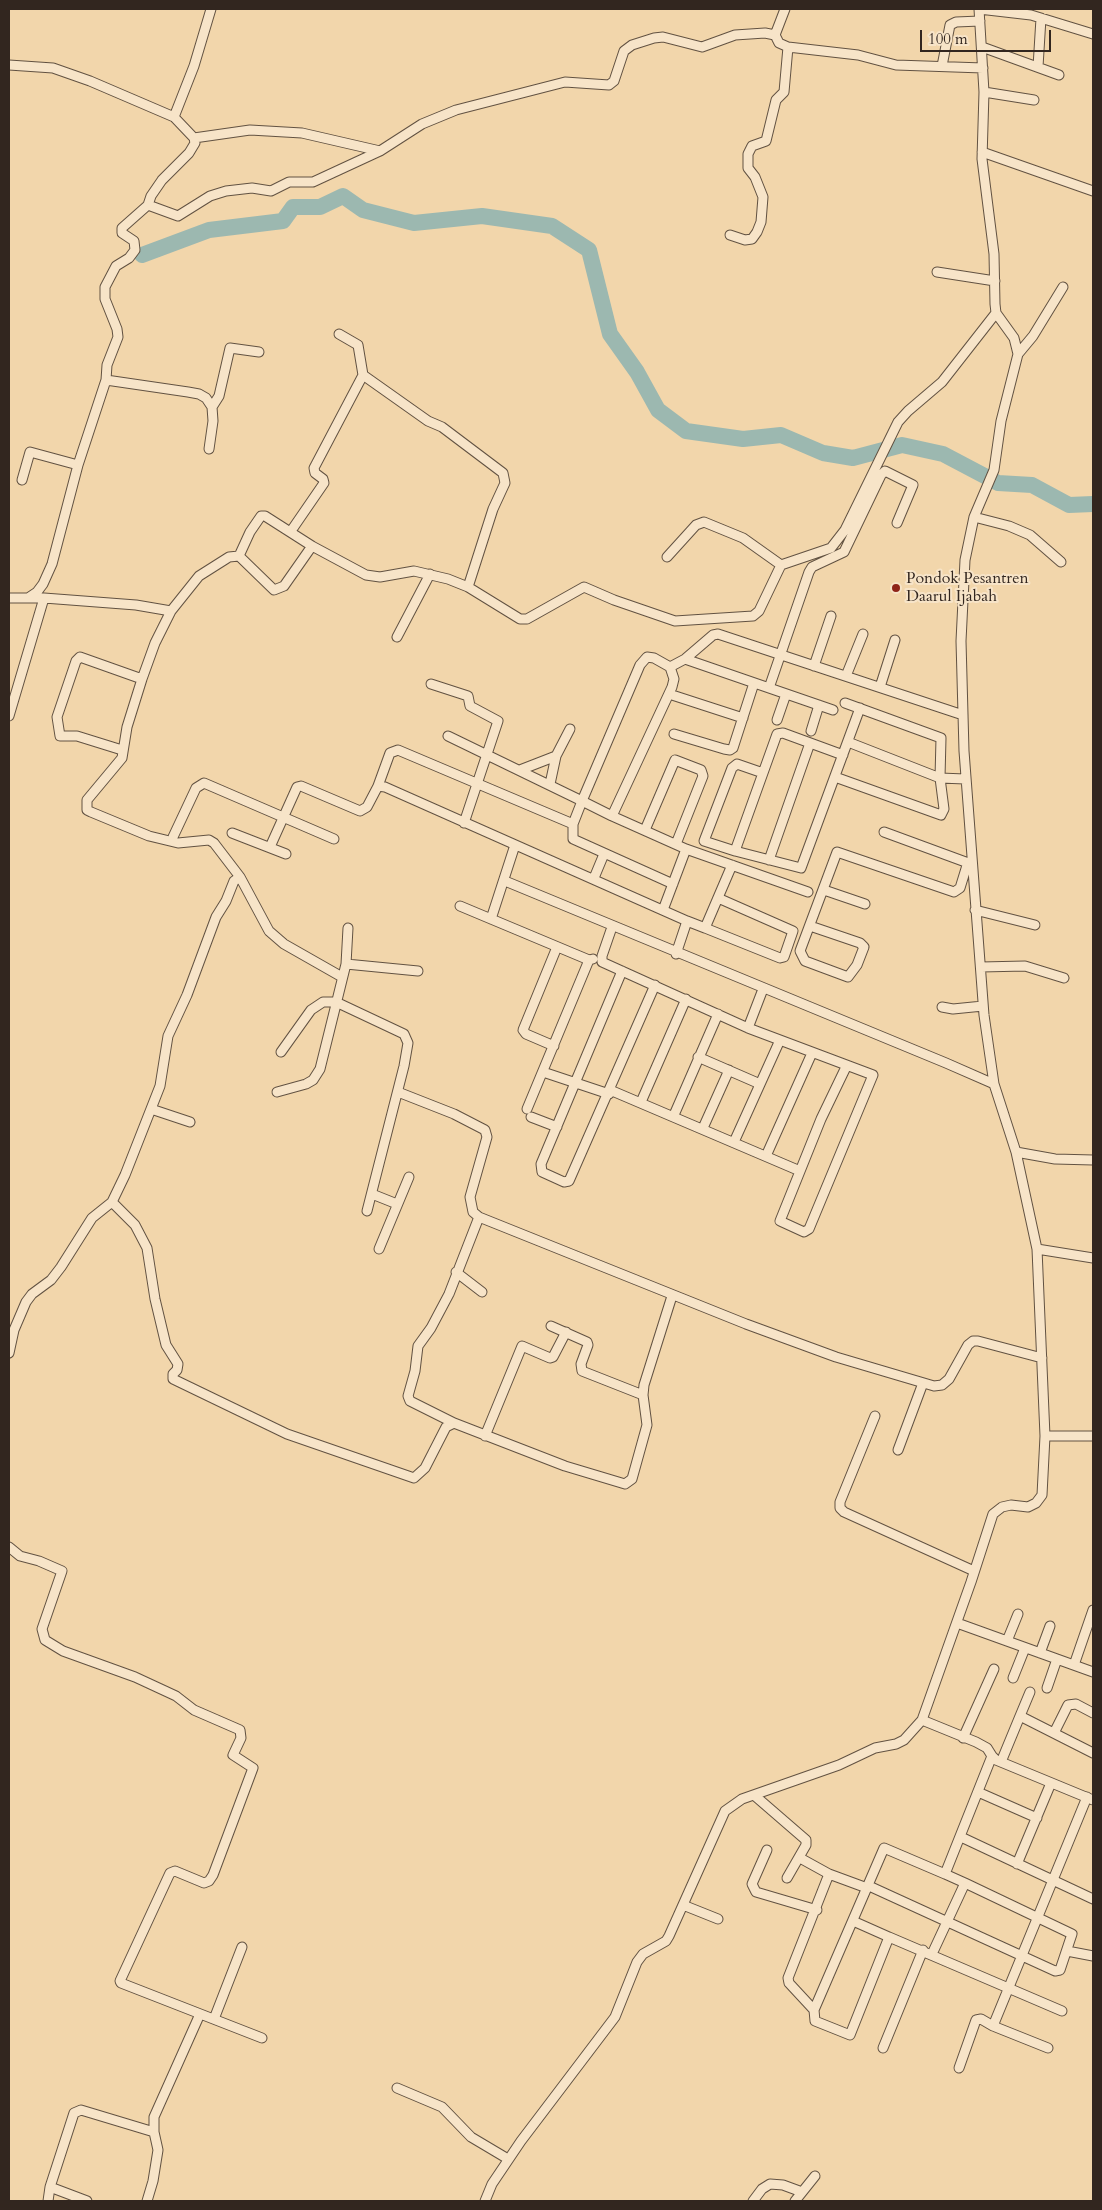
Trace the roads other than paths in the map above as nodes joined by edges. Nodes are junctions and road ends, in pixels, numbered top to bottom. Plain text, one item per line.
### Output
1 (211, 9) edge
2 (785, 9) edge
3 (1041, 18) junction
4 (980, 22) junction
5 (1093, 34) edge
6 (775, 35) junction
7 (788, 47) junction
8 (982, 47) junction
9 (9, 65) edge
10 (942, 66) junction
11 (1038, 67) junction
12 (983, 68) junction
13 (1058, 75) dead end
14 (984, 92) junction
15 (1034, 100) dead end
16 (174, 117) junction
17 (194, 138) junction
18 (380, 151) junction
19 (982, 152) junction
20 (1093, 191) edge
21 (148, 205) junction
22 (730, 235) dead end
23 (937, 272) dead end
24 (995, 281) junction
25 (1063, 287) dead end
26 (996, 314) junction
27 (340, 334) dead end
28 (259, 352) dead end
29 (1018, 354) junction
30 (363, 375) junction
31 (106, 380) junction
32 (212, 407) junction
33 (209, 449) dead end
34 (78, 464) junction
35 (22, 480) dead end
36 (974, 517) junction
37 (897, 523) dead end
38 (291, 531) junction
39 (312, 546) junction
40 (239, 556) junction
41 (667, 557) dead end
42 (1061, 562) dead end
43 (781, 565) junction
44 (430, 574) junction
45 (468, 588) junction
46 (9, 598) edge
47 (28, 598) junction
48 (44, 598) junction
49 (171, 611) junction
50 (831, 616) dead end
51 (863, 634) dead end
52 (397, 637) dead end
53 (895, 640) dead end
54 (781, 655) junction
55 (685, 659) junction
56 (814, 666) junction
57 (670, 667) junction
58 (846, 676) junction
59 (142, 679) junction
60 (754, 683) junction
61 (431, 684) dead end
62 (880, 687) junction
63 (769, 688) junction
64 (669, 694) junction
65 (786, 694) junction
66 (845, 703) dead end
67 (820, 705) junction
68 (860, 708) junction
69 (833, 710) dead end
70 (963, 715) junction
71 (9, 716) edge
72 (743, 718) junction
73 (777, 720) dead end
74 (570, 729) dead end
75 (810, 730) dead end
76 (674, 734) dead end
77 (448, 736) dead end
78 (848, 742) junction
79 (810, 743) junction
80 (122, 750) junction
81 (486, 754) junction
82 (843, 755) junction
83 (556, 756) junction
84 (520, 770) junction
85 (763, 773) junction
86 (836, 776) junction
87 (940, 778) junction
88 (966, 779) junction
89 (476, 783) junction
90 (550, 784) junction
91 (378, 786) junction
92 (582, 801) junction
93 (612, 816) junction
94 (282, 817) junction
95 (464, 823) junction
96 (573, 824) junction
97 (645, 830) junction
98 (232, 832) dead end
99 (884, 832) dead end
100 (173, 836) dead end
101 (334, 839) dead end
102 (676, 844) junction
103 (515, 845) junction
104 (270, 847) junction
105 (686, 849) junction
106 (736, 851) junction
107 (286, 854) dead end
108 (604, 854) junction
109 (768, 860) junction
110 (970, 863) junction
111 (732, 865) junction
112 (240, 877) junction
113 (594, 878) junction
114 (505, 881) junction
115 (673, 884) junction
116 (824, 890) junction
117 (808, 892) dead end
118 (718, 898) junction
119 (865, 904) dead end
120 (460, 906) dead end
121 (663, 910) junction
122 (975, 910) junction
123 (491, 919) junction
124 (687, 921) junction
125 (1035, 925) dead end
126 (810, 926) junction
127 (612, 927) junction
128 (348, 928) dead end
129 (705, 928) junction
130 (557, 947) junction
131 (676, 954) junction
132 (602, 956) junction
133 (589, 960) junction
134 (346, 964) junction
135 (981, 967) junction
136 (418, 971) dead end
137 (622, 971) junction
138 (342, 977) junction
139 (1064, 978) dead end
140 (655, 985) junction
141 (763, 989) junction
142 (686, 999) junction
143 (336, 1002) junction
144 (983, 1006) junction
145 (942, 1007) dead end
146 (718, 1014) junction
147 (748, 1028) junction
148 (780, 1040) junction
149 (554, 1046) junction
150 (281, 1052) dead end
151 (812, 1053) junction
152 (698, 1057) junction
153 (846, 1067) junction
154 (729, 1070) junction
155 (543, 1072) junction
156 (576, 1082) junction
157 (760, 1084) junction
158 (994, 1084) junction
159 (277, 1092) dead end
160 (398, 1092) junction
161 (610, 1092) junction
162 (641, 1102) junction
163 (151, 1109) junction
164 (674, 1115) junction
165 (190, 1122) dead end
166 (557, 1128) junction
167 (703, 1128) junction
168 (734, 1142) junction
169 (1016, 1152) junction
170 (766, 1156) junction
171 (1093, 1160) edge
172 (800, 1171) junction
173 (408, 1177) dead end
174 (372, 1194) junction
175 (112, 1202) junction
176 (397, 1204) junction
177 (367, 1211) dead end
178 (479, 1217) junction
179 (379, 1249) dead end
180 (1037, 1249) junction
181 (1093, 1258) edge
182 (456, 1272) junction
183 (482, 1292) dead end
184 (672, 1296) junction
185 (551, 1326) dead end
186 (566, 1332) junction
187 (9, 1353) edge
188 (1042, 1358) junction
189 (923, 1383) junction
190 (643, 1395) junction
191 (875, 1416) dead end
192 (454, 1423) junction
193 (485, 1436) junction
194 (1045, 1436) junction
195 (1093, 1436) edge
196 (898, 1450) dead end
197 (9, 1547) edge
198 (974, 1571) junction
199 (1093, 1610) edge
200 (1018, 1614) dead end
201 (957, 1623) junction
202 (1050, 1626) dead end
203 (1008, 1641) junction
204 (1025, 1648) junction
205 (1040, 1653) junction
206 (1057, 1659) junction
207 (1074, 1665) junction
208 (994, 1669) dead end
209 (1093, 1672) edge
210 (1013, 1678) dead end
211 (1047, 1688) dead end
212 (1030, 1692) dead end
213 (1093, 1713) edge
214 (1020, 1716) junction
215 (922, 1720) junction
216 (1054, 1733) junction
217 (963, 1738) junction
218 (1093, 1753) edge
219 (992, 1756) junction
220 (1001, 1762) junction
221 (1051, 1782) junction
222 (978, 1792) junction
223 (754, 1795) junction
224 (1090, 1799) edge
225 (1037, 1818) junction
226 (961, 1837) junction
227 (767, 1850) dead end
228 (800, 1858) junction
229 (1017, 1864) junction
230 (830, 1874) junction
231 (945, 1874) junction
232 (787, 1878) dead end
233 (1051, 1880) junction
234 (965, 1883) junction
235 (868, 1887) junction
236 (1093, 1899) edge
237 (683, 1905) junction
238 (817, 1910) junction
239 (1036, 1917) junction
240 (718, 1919) dead end
241 (947, 1920) junction
242 (853, 1921) junction
243 (889, 1937) junction
244 (242, 1947) dead end
245 (923, 1950) junction
246 (1068, 1951) junction
247 (932, 1954) junction
248 (1021, 1955) junction
249 (1093, 1956) edge
250 (1007, 1987) junction
251 (814, 2010) junction
252 (1062, 2010) dead end
253 (200, 2014) junction
254 (214, 2019) junction
255 (993, 2026) junction
256 (262, 2038) dead end
257 (883, 2048) dead end
258 (1048, 2048) dead end
259 (958, 2068) dead end
260 (397, 2088) dead end
261 (154, 2132) junction
262 (508, 2159) junction
263 (815, 2176) dead end
264 (50, 2187) junction
265 (802, 2192) junction
266 (48, 2201) edge
267 (87, 2201) edge
268 (147, 2201) edge
269 (485, 2201) edge
270 (753, 2201) edge
271 (795, 2201) edge

1 - 16 street
2 - 6 street
3 - 4 street
3 - 5 street
3 - 11 street
4 - 8 street
4 - 10 street
6 - 7 street
6 - 18 street
7 - 10 street
7 - 22 street
8 - 11 street
8 - 12 street
9 - 16 street
10 - 12 street
11 - 13 street
12 - 14 street
14 - 15 street
14 - 19 street
16 - 17 street
17 - 18 street
17 - 21 street
18 - 21 street
19 - 20 street
19 - 24 street
21 - 31 street
23 - 24 street
24 - 26 street
25 - 29 street
26 - 29 street
26 - 43 street
27 - 30 street
28 - 32 street
29 - 36 street
30 - 38 street
30 - 45 street
31 - 32 street
31 - 34 street
32 - 33 street
34 - 35 street
34 - 47 street
36 - 42 street
36 - 70 street
37 - 54 street
38 - 39 street
38 - 40 street
39 - 40 street
39 - 44 street
40 - 49 street
41 - 43 street
43 - 45 street
44 - 45 street
44 - 52 street
46 - 47 street
47 - 48 street
48 - 49 street
48 - 71 street
49 - 59 street
50 - 56 street
51 - 58 street
53 - 62 street
54 - 55 street
54 - 56 street
54 - 63 street
55 - 57 street
55 - 60 street
56 - 58 street
57 - 64 street
57 - 92 street
58 - 62 street
59 - 80 street
59 - 80 street
60 - 63 street
60 - 72 street
61 - 81 street
62 - 70 street
63 - 65 street
64 - 72 street
64 - 93 street
65 - 67 street
65 - 73 street
66 - 68 street
67 - 69 street
67 - 75 street
68 - 78 street
68 - 87 street
70 - 88 street
72 - 76 street
74 - 83 street
77 - 81 street
78 - 82 street
78 - 87 street
79 - 82 street
79 - 85 street
79 - 109 street
80 - 112 street
81 - 84 street
81 - 89 street
82 - 86 street
83 - 84 street
83 - 90 street
84 - 90 street
85 - 106 street
85 - 106 street
86 - 87 street
86 - 109 street
87 - 88 street
88 - 110 street
89 - 91 street
89 - 95 street
89 - 96 street
90 - 92 street
91 - 94 street
91 - 95 street
92 - 93 street
92 - 96 street
93 - 97 street
94 - 100 street
94 - 101 street
94 - 104 street
95 - 103 street
96 - 108 street
97 - 102 street
97 - 102 street
98 - 104 street
99 - 110 street
102 - 105 street
103 - 113 street
103 - 114 street
104 - 107 street
105 - 111 street
105 - 115 street
106 - 109 street
108 - 113 street
108 - 115 street
110 - 116 street
110 - 122 street
111 - 117 street
111 - 118 street
112 - 138 street
112 - 163 street
113 - 121 street
114 - 123 street
114 - 127 street
115 - 121 street
116 - 119 street
116 - 126 street
118 - 129 street
118 - 129 street
120 - 123 street
121 - 124 street
122 - 125 street
122 - 135 street
123 - 130 street
124 - 129 street
124 - 131 street
126 - 126 street
127 - 131 street
127 - 132 street
128 - 134 street
130 - 133 street
130 - 149 street
131 - 141 street
132 - 133 street
132 - 137 street
133 - 149 street
134 - 136 street
134 - 138 street
135 - 139 street
135 - 144 street
137 - 140 street
137 - 156 street
138 - 143 street
140 - 142 street
140 - 161 street
141 - 147 street
141 - 158 street
142 - 146 street
142 - 162 street
143 - 150 street
143 - 159 street
143 - 160 street
144 - 145 street
144 - 158 street
146 - 147 street
146 - 152 street
147 - 148 street
148 - 151 street
148 - 157 street
149 - 155 street
151 - 153 street
151 - 170 street
152 - 154 street
152 - 164 street
153 - 172 street
153 - 172 street
154 - 157 street
154 - 167 street
155 - 156 street
155 - 166 street
156 - 161 street
156 - 166 street
157 - 168 street
158 - 169 street
160 - 174 street
160 - 178 street
161 - 162 street
161 - 166 street
162 - 164 street
163 - 165 street
163 - 175 street
164 - 167 street
167 - 168 street
168 - 170 street
169 - 171 street
169 - 180 street
170 - 172 street
173 - 176 street
174 - 176 street
174 - 177 street
175 - 187 street
175 - 192 street
176 - 179 street
178 - 182 street
178 - 184 street
180 - 181 street
180 - 188 street
182 - 183 street
182 - 192 street
184 - 189 street
184 - 190 street
185 - 186 street
186 - 190 street
186 - 193 street
188 - 189 street
188 - 194 street
189 - 196 street
190 - 193 street
191 - 198 street
192 - 193 street
194 - 195 street
194 - 198 street
197 - 253 street
198 - 201 street
199 - 207 street
200 - 203 street
201 - 203 street
201 - 215 street
202 - 205 street
203 - 204 street
204 - 205 street
204 - 210 street
205 - 206 street
206 - 207 street
206 - 211 street
207 - 209 street
208 - 217 street
212 - 214 street
213 - 216 street
214 - 216 street
214 - 220 street
215 - 217 street
215 - 223 street
216 - 218 street
217 - 219 street
219 - 220 street
219 - 222 street
220 - 221 street
221 - 224 street
221 - 225 street
222 - 225 street
222 - 226 street
223 - 228 street
223 - 237 street
224 - 233 street
225 - 229 street
226 - 229 street
226 - 231 street
227 - 238 street
228 - 230 street
228 - 232 street
229 - 233 street
230 - 235 street
230 - 238 street
231 - 234 street
231 - 235 street
233 - 236 street
233 - 239 street
234 - 239 street
234 - 241 street
235 - 241 street
235 - 242 street
237 - 240 street
237 - 262 street
238 - 251 street
239 - 246 street
239 - 248 street
241 - 247 street
241 - 248 street
242 - 243 street
242 - 251 street
243 - 245 street
243 - 251 street
244 - 254 street
245 - 247 street
245 - 257 street
246 - 248 street
246 - 249 street
247 - 250 street
248 - 250 street
250 - 252 street
250 - 255 street
253 - 254 street
253 - 261 street
254 - 256 street
255 - 258 street
255 - 259 street
260 - 262 street
261 - 264 street
261 - 268 street
262 - 269 street
263 - 265 street
264 - 266 street
264 - 267 street
265 - 270 street
265 - 271 street

